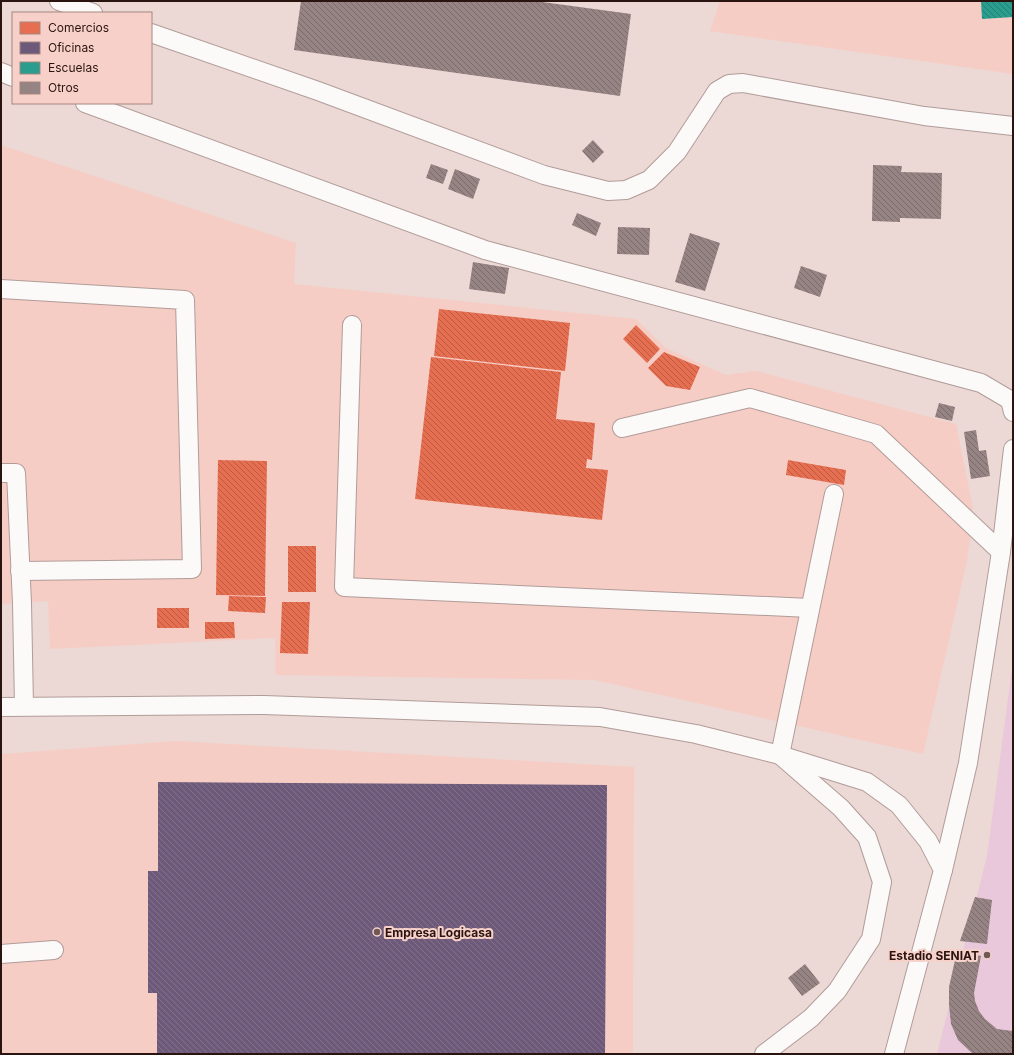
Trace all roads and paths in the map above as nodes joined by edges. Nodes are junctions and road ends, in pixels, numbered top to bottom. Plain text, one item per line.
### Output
1 (60, 1) edge
2 (91, 12) edge
3 (152, 33) edge
4 (1, 72) edge
5 (12, 77) edge
6 (87, 104) edge
7 (1013, 126) edge
8 (1, 289) edge
9 (352, 325) dead end
10 (1012, 404) edge
11 (622, 428) dead end
12 (1013, 448) edge
13 (1, 472) edge
14 (834, 494) dead end
15 (1001, 552) junction
16 (20, 571) junction
17 (810, 608) junction
18 (24, 706) junction
19 (1, 707) edge
20 (780, 755) junction
21 (943, 870) junction
22 (54, 950) dead end
23 (1, 954) edge
24 (764, 1054) edge
25 (894, 1054) edge

1 - 2 lane
3 - 7 lane
4 - 5 lane
6 - 10 lane
8 - 16 lane
9 - 17 lane
11 - 15 lane
12 - 15 lane
13 - 16 lane
14 - 17 lane
15 - 21 lane
16 - 18 lane
17 - 20 lane
18 - 19 lane
18 - 20 lane
20 - 21 lane
20 - 24 lane
21 - 25 lane
22 - 23 lane

